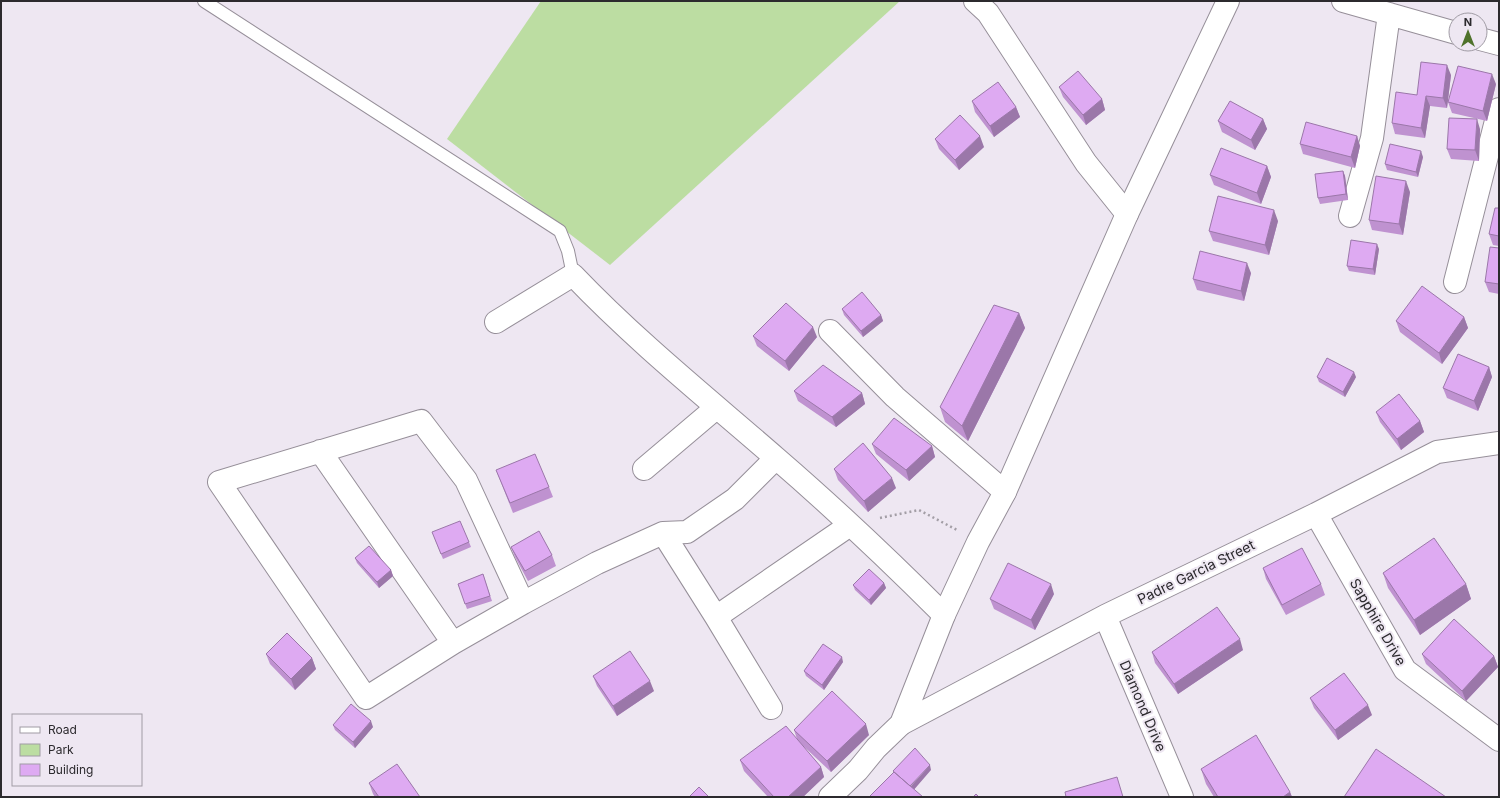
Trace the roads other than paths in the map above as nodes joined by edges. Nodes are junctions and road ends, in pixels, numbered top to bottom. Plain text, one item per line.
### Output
1 (204, 1) edge
2 (975, 1) edge
3 (1228, 1) edge
4 (1343, 1) edge
5 (1389, 14) junction
6 (1448, 30) edge
7 (1488, 41) edge
8 (1499, 44) edge
9 (1499, 109) edge
10 (1126, 214) junction
11 (1350, 216) dead end
12 (573, 275) junction
13 (1455, 282) dead end
14 (496, 322) dead end
15 (830, 331) dead end
16 (716, 408) junction
17 (1499, 443) edge
18 (320, 451) junction
19 (776, 458) junction
20 (644, 469) dead end
21 (1005, 492) junction
22 (1316, 514) junction
23 (850, 525) junction
24 (663, 533) junction
25 (523, 603) junction
26 (944, 615) junction
27 (1104, 616) junction
28 (716, 617) junction
29 (453, 643) junction
30 (770, 708) dead end
31 (901, 724) junction
32 (1499, 740) edge
33 (830, 797) edge
34 (1182, 797) edge

1 - 12 lane
2 - 10 street
3 - 10 street
4 - 5 street
5 - 6 street
5 - 11 street
7 - 8 street
9 - 13 street
10 - 21 street
12 - 14 street
12 - 16 street
15 - 21 street
16 - 19 street
16 - 20 street
17 - 22 street, Padre Garcia Street
18 - 25 street
18 - 29 street
18 - 29 street
19 - 23 street
19 - 24 street
21 - 26 street
22 - 27 street, Padre Garcia Street
22 - 32 street, Sapphire Drive
23 - 26 street
23 - 28 street
24 - 25 street
24 - 28 street
25 - 29 street
26 - 31 street
27 - 31 street, Padre Garcia Street
27 - 34 street, Diamond Drive
28 - 30 street
31 - 33 street

